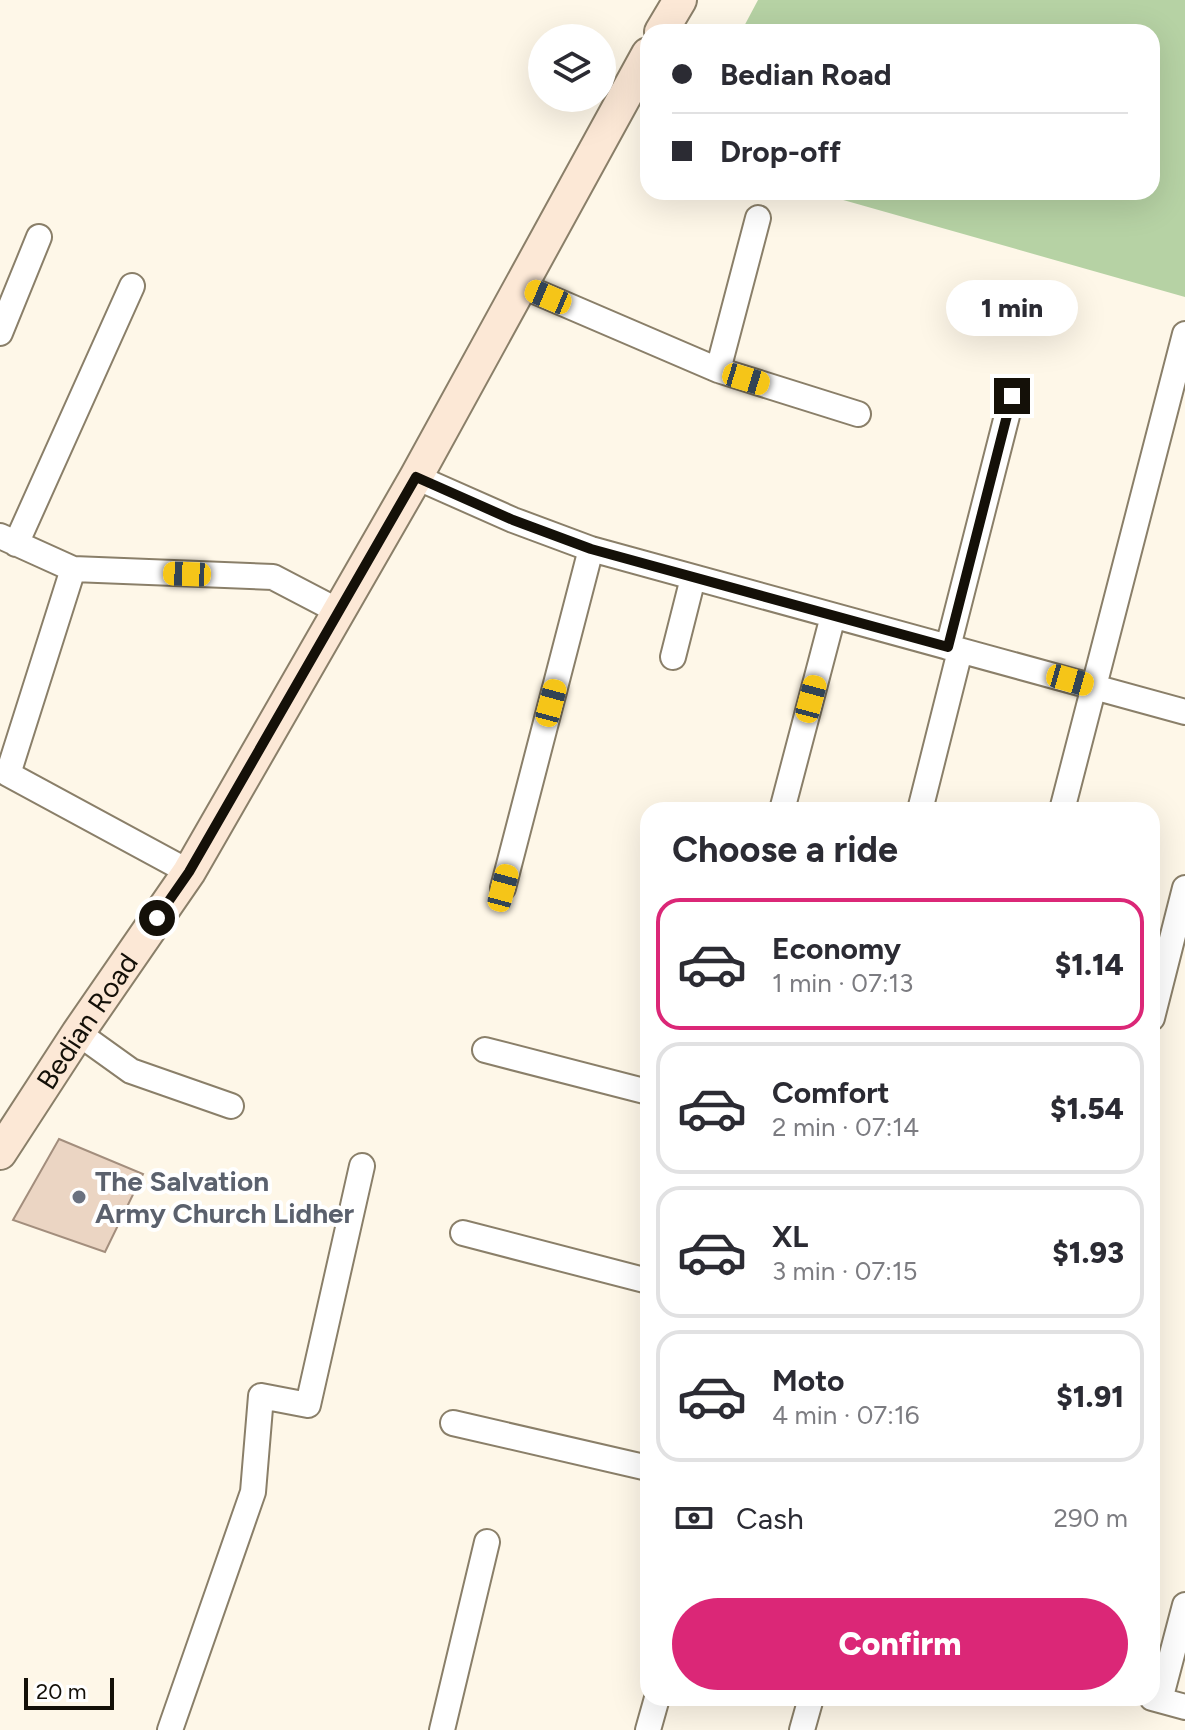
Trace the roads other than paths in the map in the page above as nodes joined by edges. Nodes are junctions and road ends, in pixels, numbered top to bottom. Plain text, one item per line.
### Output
1 (680, 0) edge
2 (666, 24) edge
3 (640, 68) edge
4 (758, 218) dead end
5 (39, 237) dead end
6 (520, 285) junction
7 (132, 286) dead end
8 (0, 333) edge
9 (1185, 334) edge
10 (718, 370) junction
11 (1012, 396) dead end
12 (858, 414) dead end
13 (416, 477) junction
14 (8, 540) edge
15 (591, 549) junction
16 (73, 569) junction
17 (693, 578) junction
18 (340, 612) junction
19 (833, 616) junction
20 (954, 649) junction
21 (673, 657) dead end
22 (1094, 686) junction
23 (1185, 712) edge
24 (784, 802) edge
25 (922, 802) edge
26 (1064, 802) edge
27 (189, 872) junction
28 (503, 888) dead end
29 (1185, 888) edge
30 (1160, 986) edge
31 (78, 1033) junction
32 (485, 1050) dead end
33 (640, 1090) edge
34 (231, 1106) dead end
35 (0, 1153) edge
36 (362, 1166) dead end
37 (463, 1233) dead end
38 (640, 1279) edge
39 (453, 1423) dead end
40 (640, 1466) edge
41 (487, 1542) dead end
42 (1185, 1605) edge
43 (1160, 1686) edge
44 (1160, 1700) edge
45 (655, 1706) edge
46 (809, 1706) edge
47 (1185, 1707) edge
48 (170, 1730) edge
49 (442, 1730) edge
50 (648, 1730) edge
51 (802, 1730) edge

1 - 2 main road
3 - 6 main road, Bedian Road
4 - 10 street
5 - 8 street
6 - 10 street
6 - 13 main road, Bedian Road
7 - 14 street
9 - 22 street
10 - 12 street
11 - 20 street
13 - 15 street
13 - 18 main road, Bedian Road
14 - 16 street
15 - 17 street
15 - 28 street
16 - 18 street
16 - 27 street
17 - 19 street
17 - 21 street
18 - 27 main road, Bedian Road
19 - 20 street
19 - 24 street
20 - 22 street
20 - 25 street
22 - 23 street
22 - 26 street
27 - 31 main road, Bedian Road
29 - 30 street
31 - 34 street
31 - 35 main road, Bedian Road
32 - 33 street
36 - 48 street
37 - 38 street
39 - 40 street
41 - 49 street
42 - 43 street
44 - 47 street
45 - 50 street
46 - 51 street

